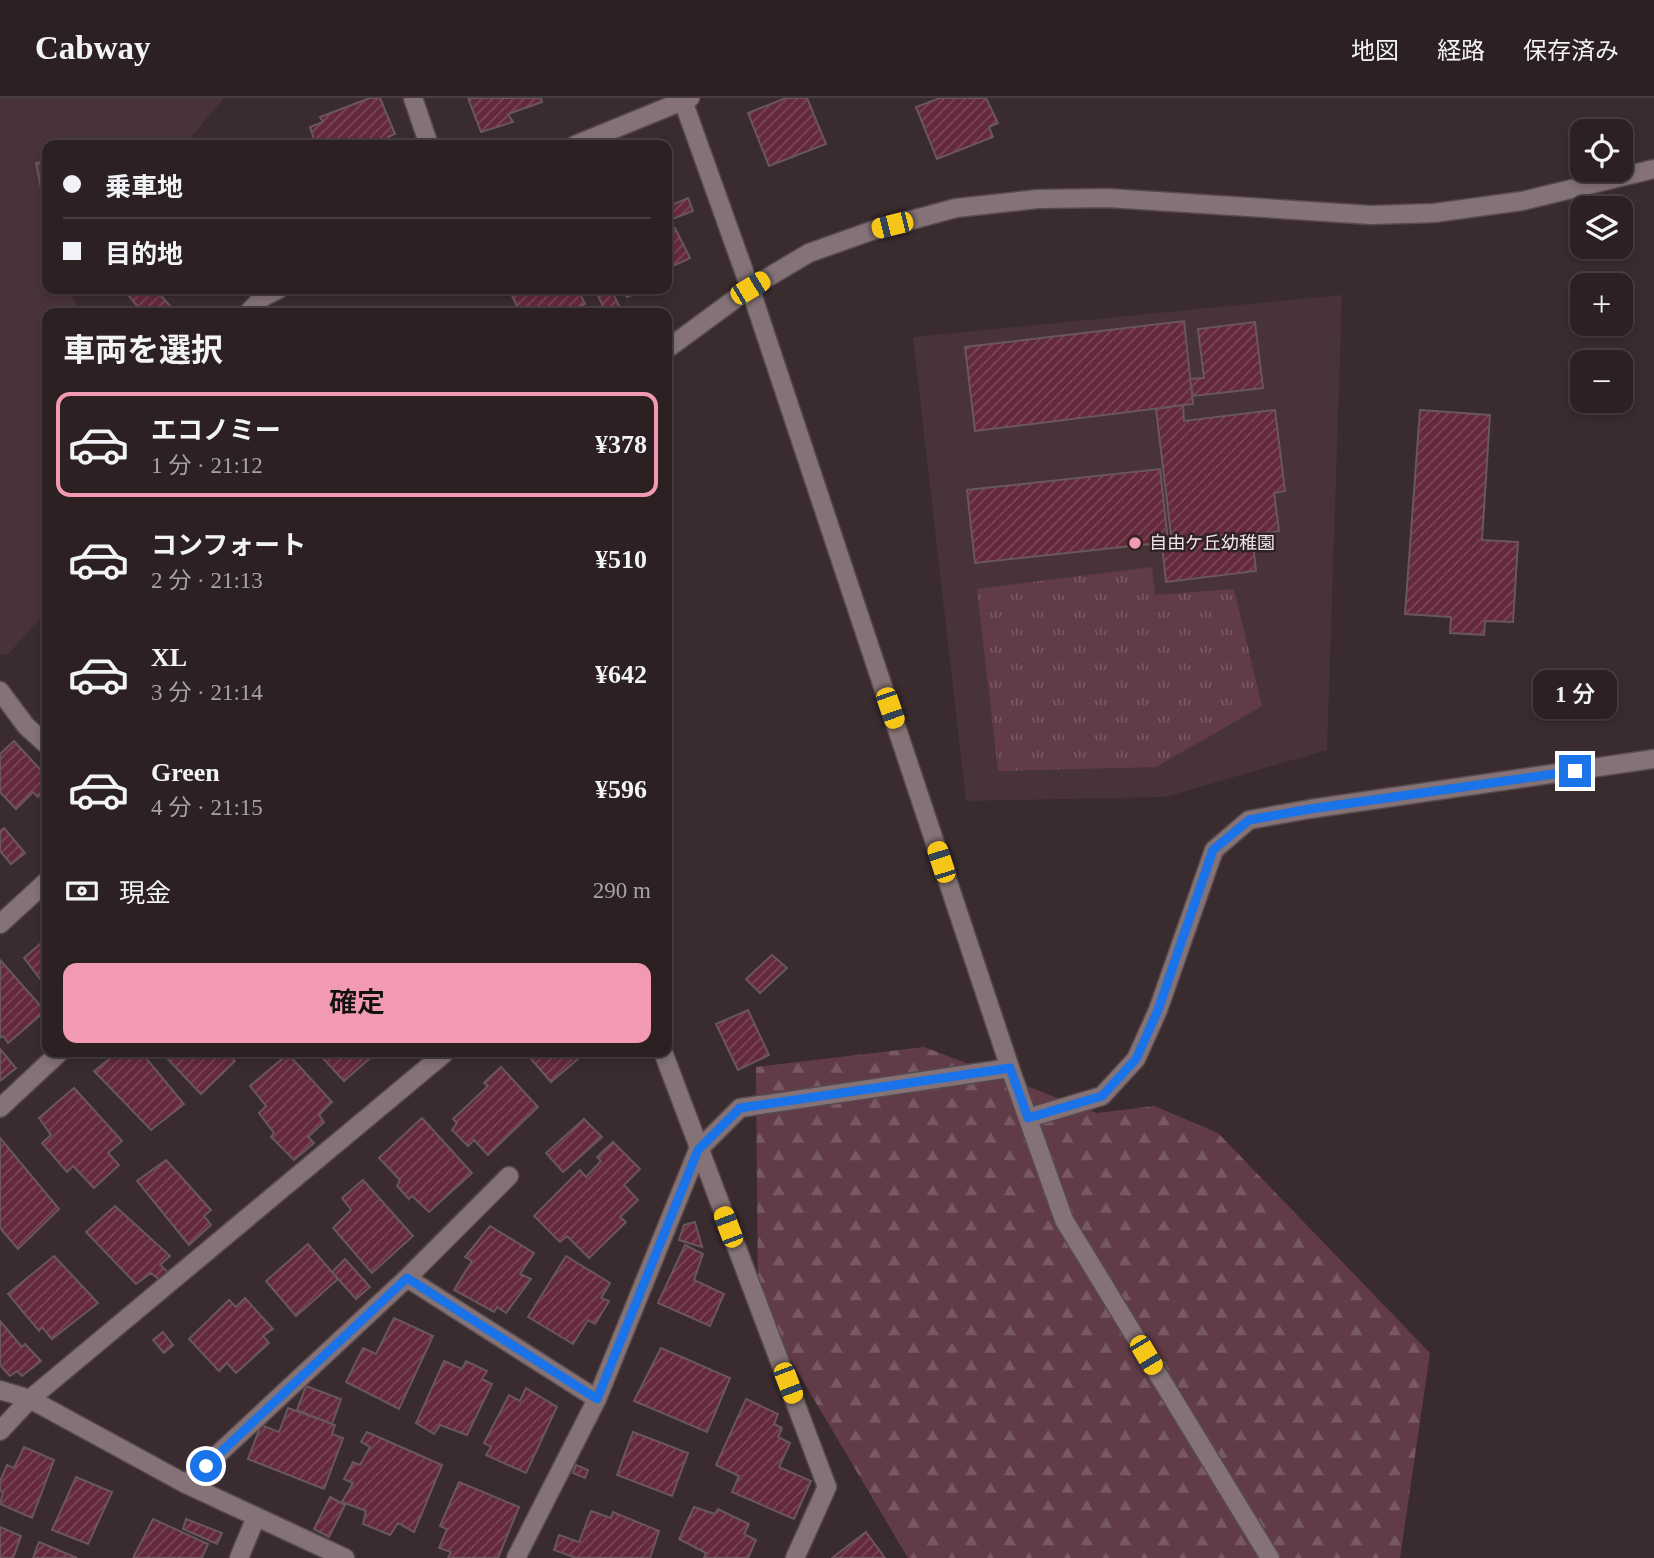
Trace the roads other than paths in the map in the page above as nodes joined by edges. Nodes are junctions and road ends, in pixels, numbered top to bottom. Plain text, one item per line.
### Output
1 (413, 98) edge
2 (685, 99) edge
3 (427, 140) edge
4 (587, 140) edge
5 (1654, 169) edge
6 (750, 288) junction
7 (270, 294) edge
8 (253, 308) edge
9 (672, 345) edge
10 (0, 691) edge
11 (42, 741) edge
12 (1654, 759) edge
13 (42, 886) edge
14 (0, 924) edge
15 (55, 1057) edge
16 (440, 1057) edge
17 (665, 1057) edge
18 (1010, 1068) junction
19 (0, 1108) edge
20 (1028, 1118) junction
21 (698, 1150) junction
22 (509, 1176) dead end
23 (407, 1278) junction
24 (0, 1390) edge
25 (30, 1399) junction
26 (597, 1399) junction
27 (0, 1430) edge
28 (186, 1485) junction
29 (256, 1517) junction
30 (239, 1558) edge
31 (345, 1558) edge
32 (516, 1558) edge
33 (795, 1558) edge
34 (1270, 1558) edge

1 - 3 street
2 - 4 street
2 - 6 street
5 - 6 street
6 - 9 street
6 - 18 street
7 - 8 street
10 - 11 street
12 - 20 street
13 - 14 street
15 - 19 street
16 - 25 street
17 - 21 street
18 - 20 street
18 - 21 street
20 - 34 street
21 - 26 street
21 - 33 street
22 - 23 street
23 - 26 street
23 - 28 street
24 - 25 street
25 - 27 street
25 - 28 street
26 - 32 street
28 - 29 street
29 - 30 street
29 - 31 street

